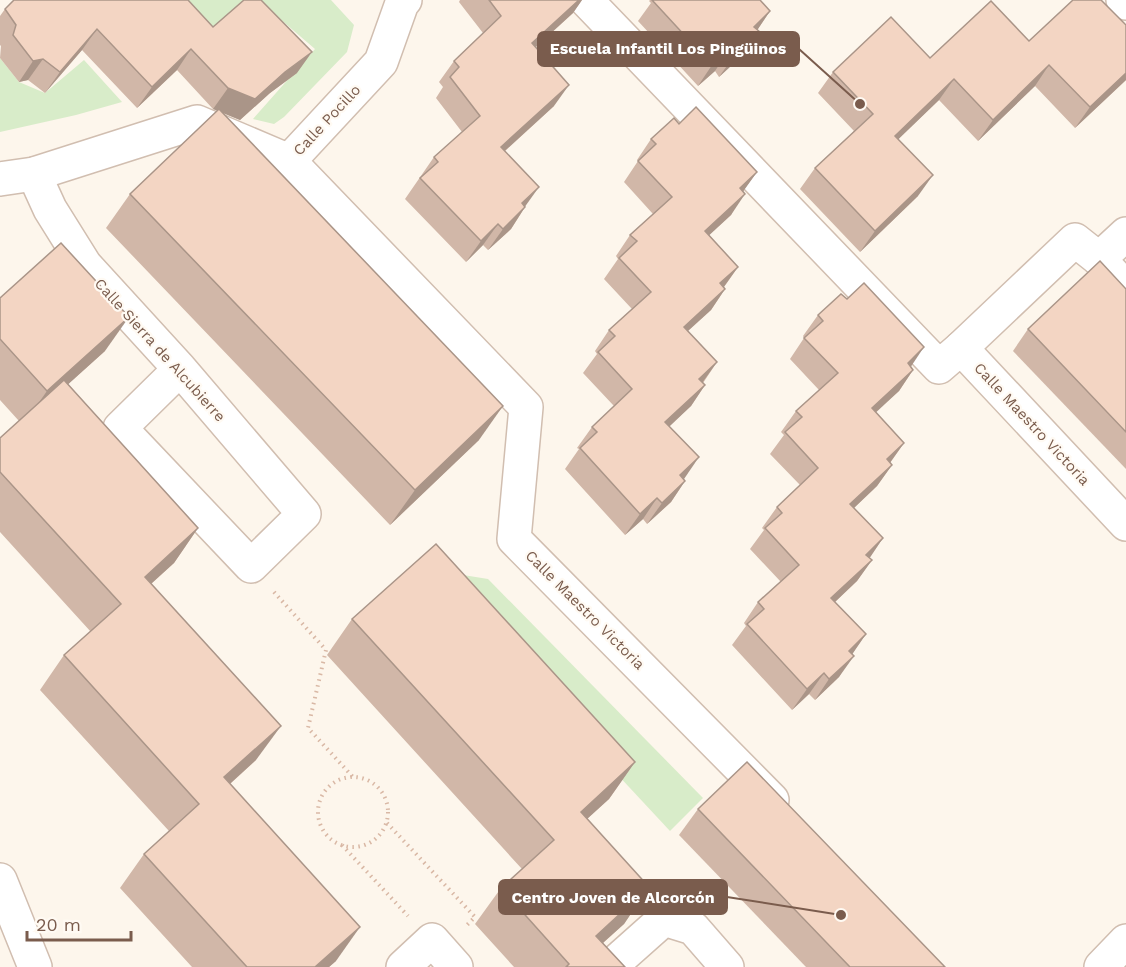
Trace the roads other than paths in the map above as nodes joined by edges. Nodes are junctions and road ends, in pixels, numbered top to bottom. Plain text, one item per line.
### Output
1 (586, 0) edge
2 (402, 1) edge
3 (289, 161) junction
4 (34, 174) junction
5 (0, 179) edge
6 (1126, 234) edge
7 (1099, 259) junction
8 (1126, 288) edge
9 (961, 348) junction
10 (180, 369) junction
11 (1126, 524) edge
12 (797, 824) edge
13 (0, 880) edge
14 (1126, 941) edge
15 (35, 967) edge
16 (404, 967) edge
17 (456, 967) edge
18 (610, 967) edge
19 (727, 967) edge
20 (1101, 967) edge

1 - 9 street
2 - 3 street, Calle Pocillo
3 - 4 street, Calle Pocillo
3 - 12 street, Calle Maestro Victoria
4 - 5 street, Calle Pocillo
4 - 10 street, Calle Sierra de Alcubierre
6 - 7 street
7 - 8 street
7 - 9 street
9 - 11 street, Calle Maestro Victoria
10 - 10 street, Calle Sierra de Alcubierre
13 - 15 street
14 - 20 street
16 - 17 street
18 - 19 street

